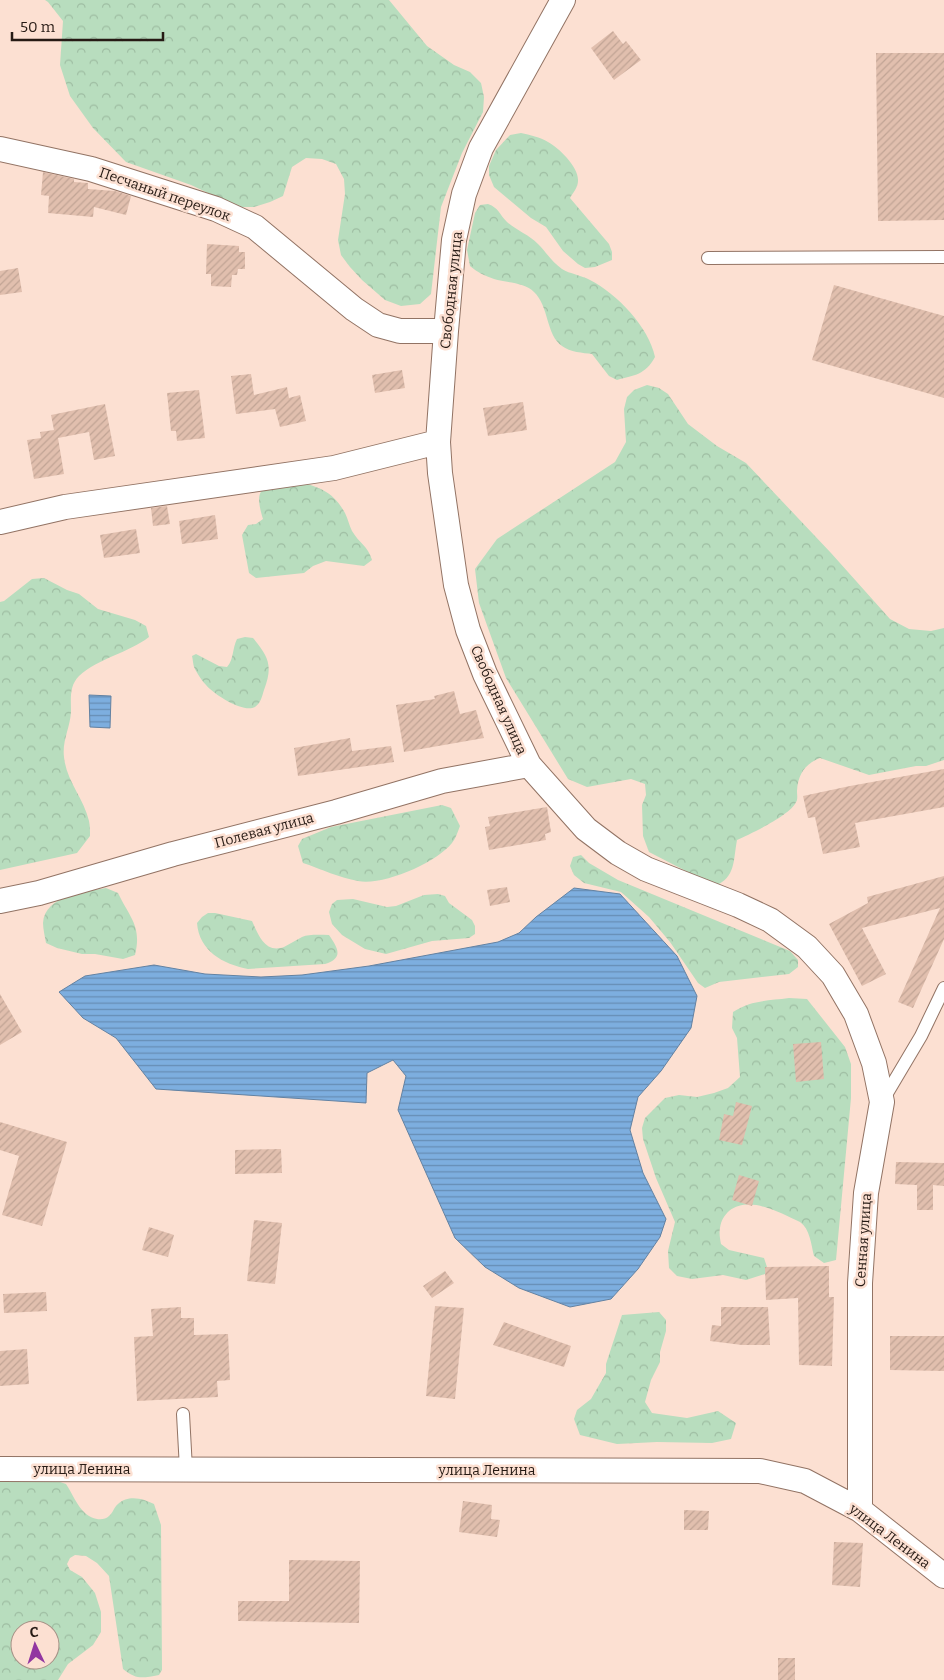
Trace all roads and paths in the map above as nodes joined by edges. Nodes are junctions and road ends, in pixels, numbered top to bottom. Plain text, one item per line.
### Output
1 (563, 0) edge
2 (0, 150) edge
3 (944, 257) edge
4 (708, 258) dead end
5 (446, 331) junction
6 (438, 442) junction
7 (0, 522) edge
8 (529, 765) junction
9 (0, 901) edge
10 (944, 988) edge
11 (882, 1102) junction
12 (183, 1414) dead end
13 (0, 1469) edge
14 (186, 1469) junction
15 (860, 1510) junction
16 (944, 1576) edge

1 - 5 street, Свободная улица
2 - 5 street, Песчаный переулок
3 - 4 lane
5 - 6 street, Свободная улица
6 - 7 street
6 - 8 street, Свободная улица
8 - 9 street, Полевая улица
8 - 11 street, Свободная улица
10 - 11 lane, Сенная улица
11 - 15 street, Сенная улица
12 - 14 lane
13 - 14 street, улица Ленина
14 - 15 street, улица Ленина
15 - 16 street, улица Ленина

